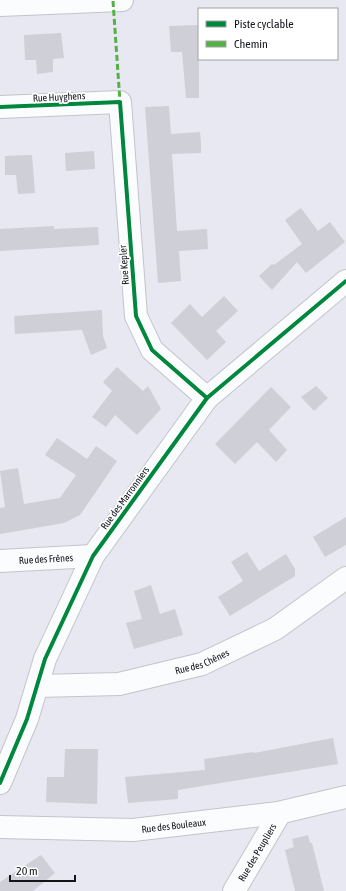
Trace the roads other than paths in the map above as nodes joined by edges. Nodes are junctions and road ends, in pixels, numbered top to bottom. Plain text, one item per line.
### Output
1 (122, 0) edge
2 (0, 5) edge
3 (120, 102) joint
4 (0, 107) edge
5 (346, 281) edge
6 (207, 398) junction
7 (93, 556) junction
8 (0, 561) edge
9 (346, 578) edge
10 (38, 686) junction
11 (0, 783) edge
12 (346, 797) edge
13 (280, 813) junction
14 (0, 827) edge
15 (234, 891) edge

1 - 2 street
3 - 4 street, Rue Huyghens
3 - 6 street, Rue Kepler
5 - 6 street, Rue des Marronniers
6 - 7 street, Rue des Marronniers
7 - 8 street, Rue des Frênes
7 - 10 street, Rue des Marronniers
9 - 10 street, Rue des Chênes
10 - 11 street, Rue des Marronniers
12 - 13 street, Rue des Bouleaux
13 - 14 street, Rue des Bouleaux
13 - 15 street, Rue des Peupliers

